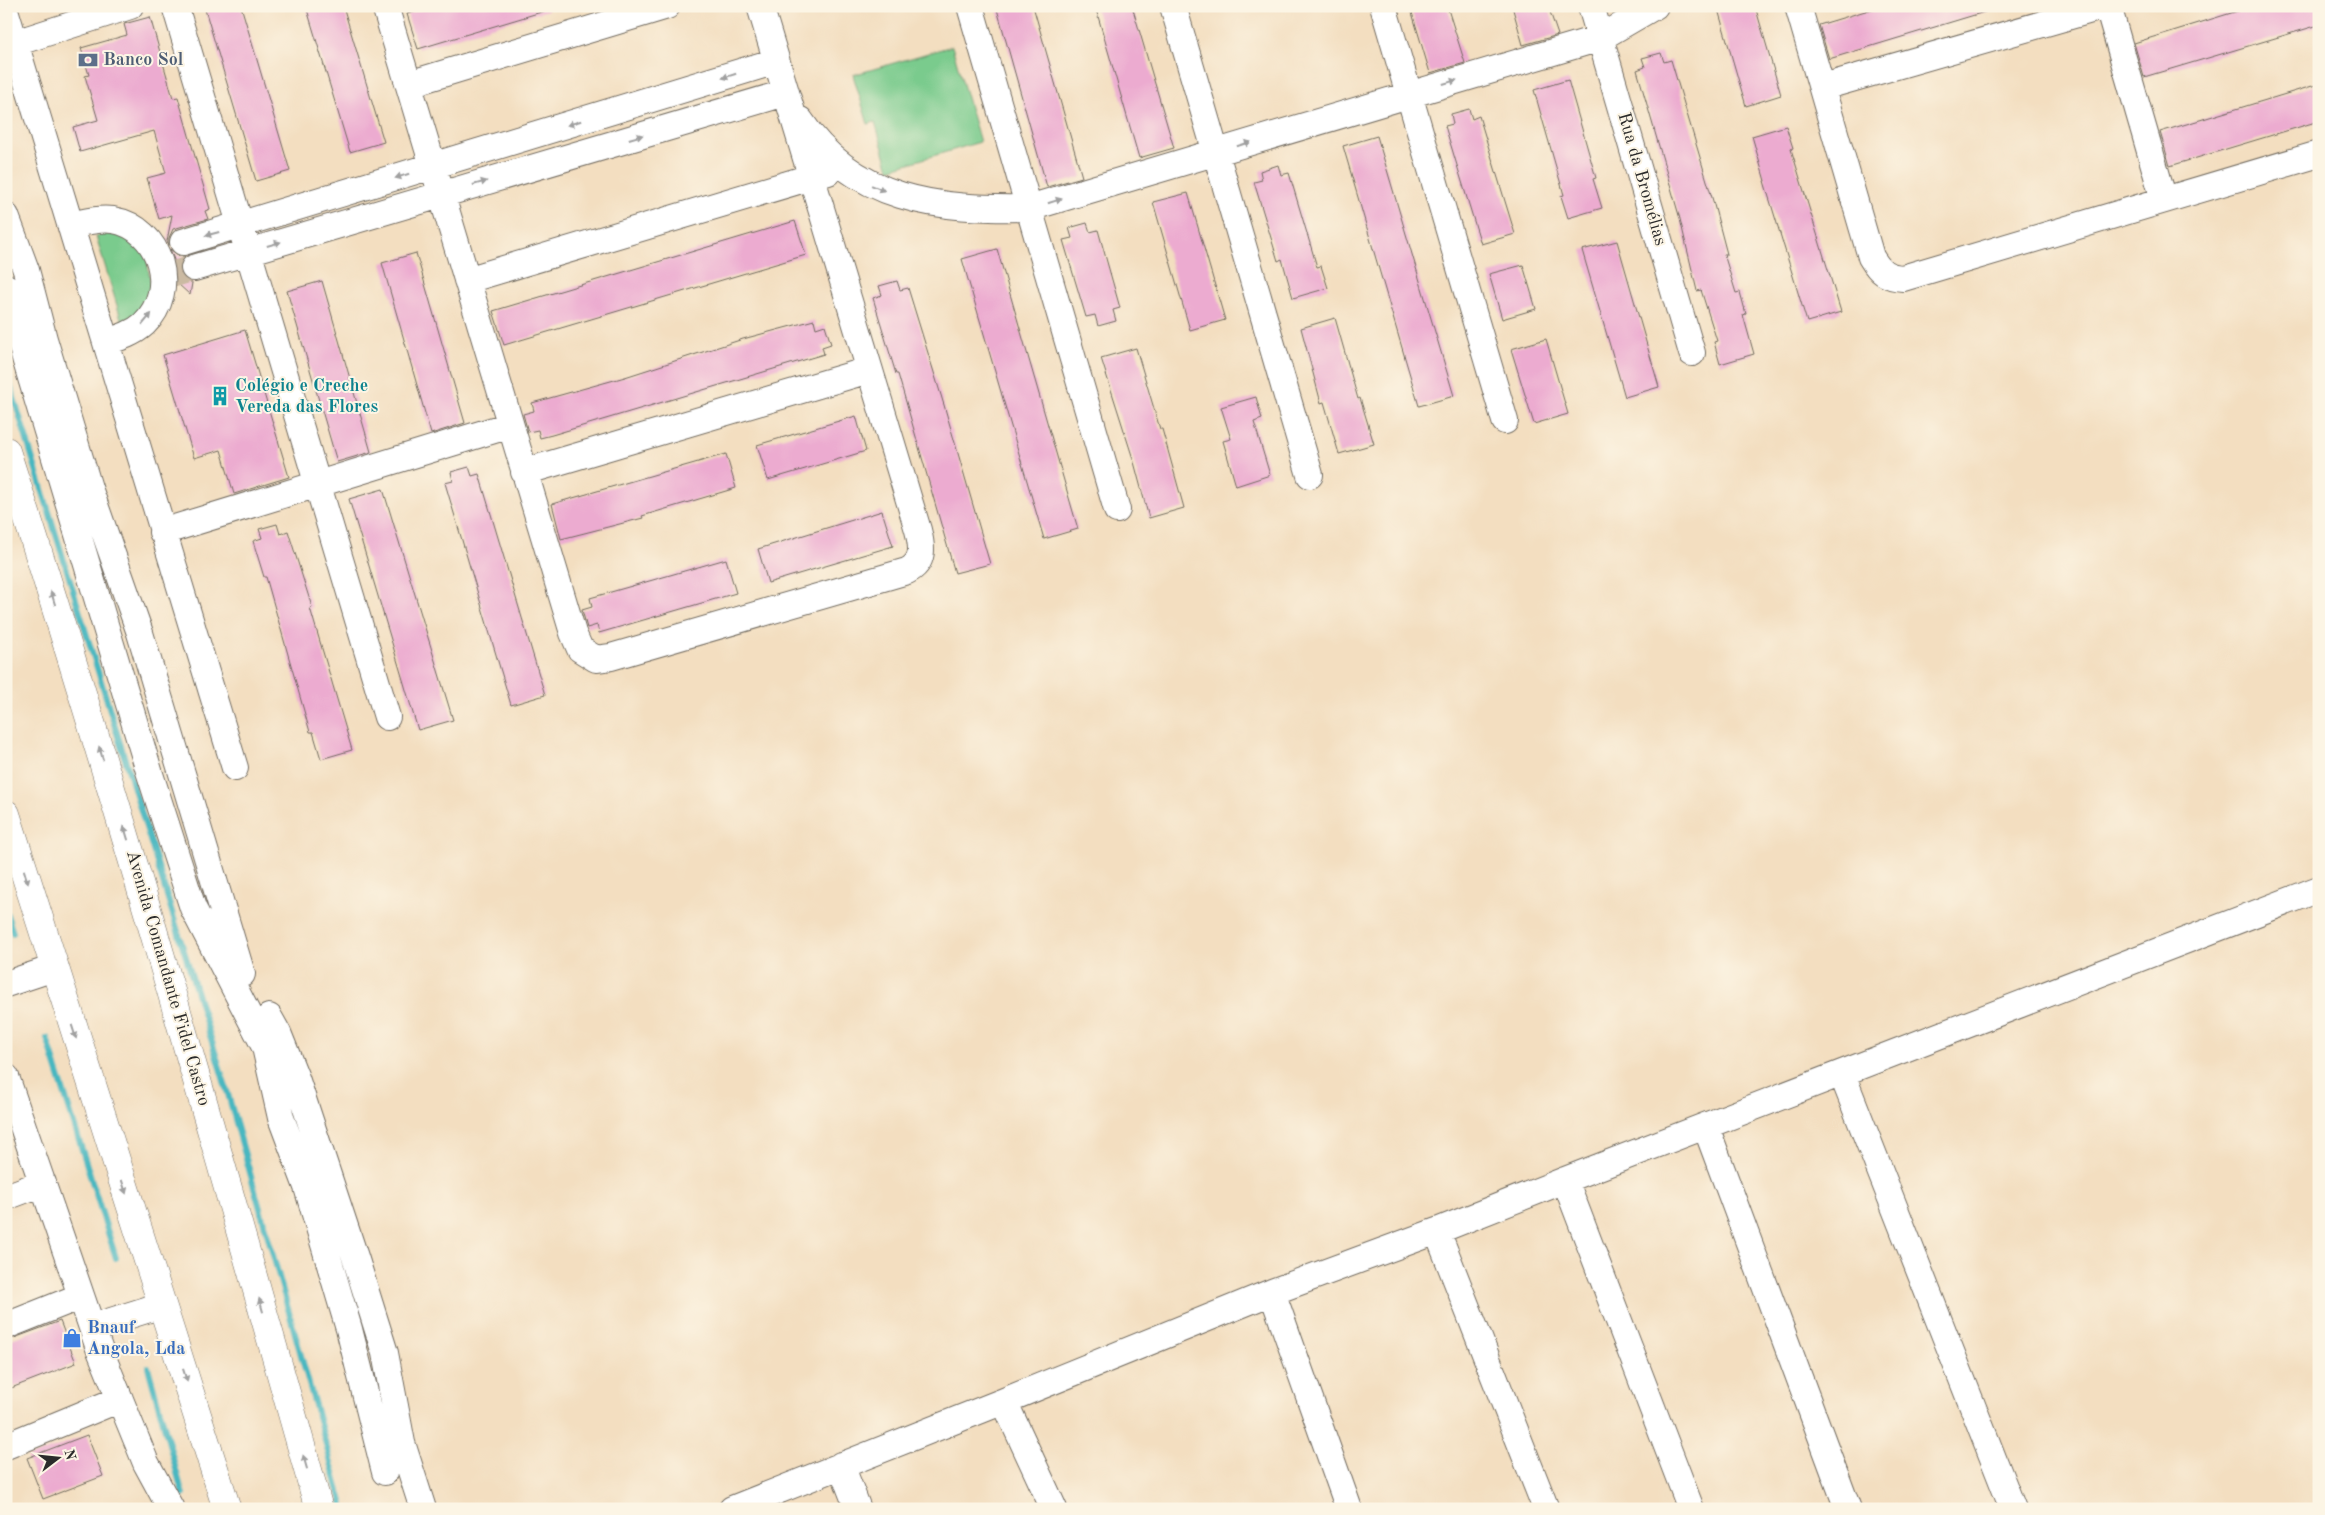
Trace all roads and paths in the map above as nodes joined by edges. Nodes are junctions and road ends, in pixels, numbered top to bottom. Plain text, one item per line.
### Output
1 (130, 6) edge
2 (175, 6) edge
3 (385, 6) edge
4 (667, 6) edge
5 (760, 6) edge
6 (775, 6) edge
7 (970, 6) edge
8 (1173, 6) edge
9 (1384, 6) edge
10 (1591, 6) edge
11 (1655, 6) edge
12 (1798, 6) edge
13 (2106, 6) edge
14 (6, 13) edge
15 (1600, 38) junction
16 (15, 43) junction
17 (776, 61) junction
18 (409, 84) junction
19 (1822, 87) junction
20 (785, 93) junction
21 (1409, 94) junction
22 (1216, 152) junction
23 (2319, 154) edge
24 (433, 167) junction
25 (844, 168) junction
26 (811, 177) junction
27 (442, 194) junction
28 (2164, 200) junction
29 (1029, 208) junction
30 (6, 216) edge
31 (71, 225) junction
32 (241, 226) junction
33 (168, 246) junction
34 (248, 252) junction
35 (176, 273) junction
36 (467, 280) junction
37 (6, 287) edge
38 (106, 342) junction
39 (1692, 353) dead end
40 (868, 370) junction
41 (1505, 421) dead end
42 (510, 425) junction
43 (6, 451) edge
44 (524, 472) junction
45 (1310, 475) dead end
46 (317, 484) junction
47 (1116, 510) dead end
48 (162, 532) junction
49 (387, 717) dead end
50 (235, 768) dead end
51 (6, 814) edge
52 (2319, 889) edge
53 (193, 908) junction
54 (54, 968) junction
55 (242, 974) junction
56 (6, 984) edge
57 (1842, 1074) junction
58 (6, 1077) edge
59 (1706, 1126) junction
60 (1565, 1180) junction
61 (42, 1183) junction
62 (6, 1197) edge
63 (1438, 1231) junction
64 (1272, 1292) junction
65 (81, 1296) junction
66 (162, 1305) junction
67 (6, 1326) edge
68 (92, 1327) junction
69 (120, 1399) junction
70 (1004, 1402) junction
71 (6, 1446) edge
72 (841, 1464) junction
73 (385, 1472) dead end
74 (167, 1507) edge
75 (227, 1509) edge
76 (319, 1509) edge
77 (422, 1509) edge
78 (732, 1509) edge
79 (858, 1509) edge
80 (1054, 1509) edge
81 (1349, 1509) edge
82 (1546, 1509) edge
83 (1691, 1509) edge
84 (1848, 1509) edge
85 (2014, 1509) edge

1 - 16 street
2 - 32 street
3 - 18 street
4 - 18 street
5 - 17 street
6 - 17 street
7 - 29 street
8 - 22 street
9 - 21 street
10 - 15 street, Rua da Bromélias
11 - 15 street
12 - 19 street
13 - 19 street
13 - 28 street
14 - 16 street
21 -> 15 street
15 - 39 street, Rua da Bromélias
16 - 31 street
17 - 20 street
17 -> 24 street
18 - 24 street
19 - 28 street
20 - 25 street
20 - 26 street
27 -> 20 street
22 -> 21 street
21 - 41 street
29 -> 22 street
22 - 45 street
23 - 28 street
24 - 27 street
24 -> 32 street
25 - 26 street
25 -> 29 street
26 - 36 street
26 - 40 street
34 -> 27 street
27 - 36 street
29 - 47 street
30 - 55 street
31 - 33 street
31 - 38 street
32 -> 33 street
32 - 34 street
33 - 35 street
34 - 35 street
34 - 46 street
38 -> 35 street
36 - 42 street
37 - 53 street
38 - 48 street
40 - 44 street
40 - 44 street
42 - 44 street
42 - 46 street
76 -> 43 highway, Avenida Comandante Fidel Castro
46 - 48 street
46 - 49 street
48 - 50 street
51 -> 54 highway
52 - 57 street
53 - 55 street
53 - 73 street
54 - 56 street
54 -> 66 highway
55 - 77 street
57 - 59 street
57 - 85 street
58 - 61 street
59 - 60 street
59 - 84 street
60 - 63 street
60 - 83 street
61 - 62 street
61 - 65 street
63 - 64 street
63 - 82 street
64 - 70 street
64 - 81 street
65 - 67 street
65 - 68 street
66 - 68 street
66 -> 75 highway
68 - 69 street
69 - 71 street
69 - 74 street
70 - 72 street
70 - 80 street
72 - 78 street
72 - 79 street

